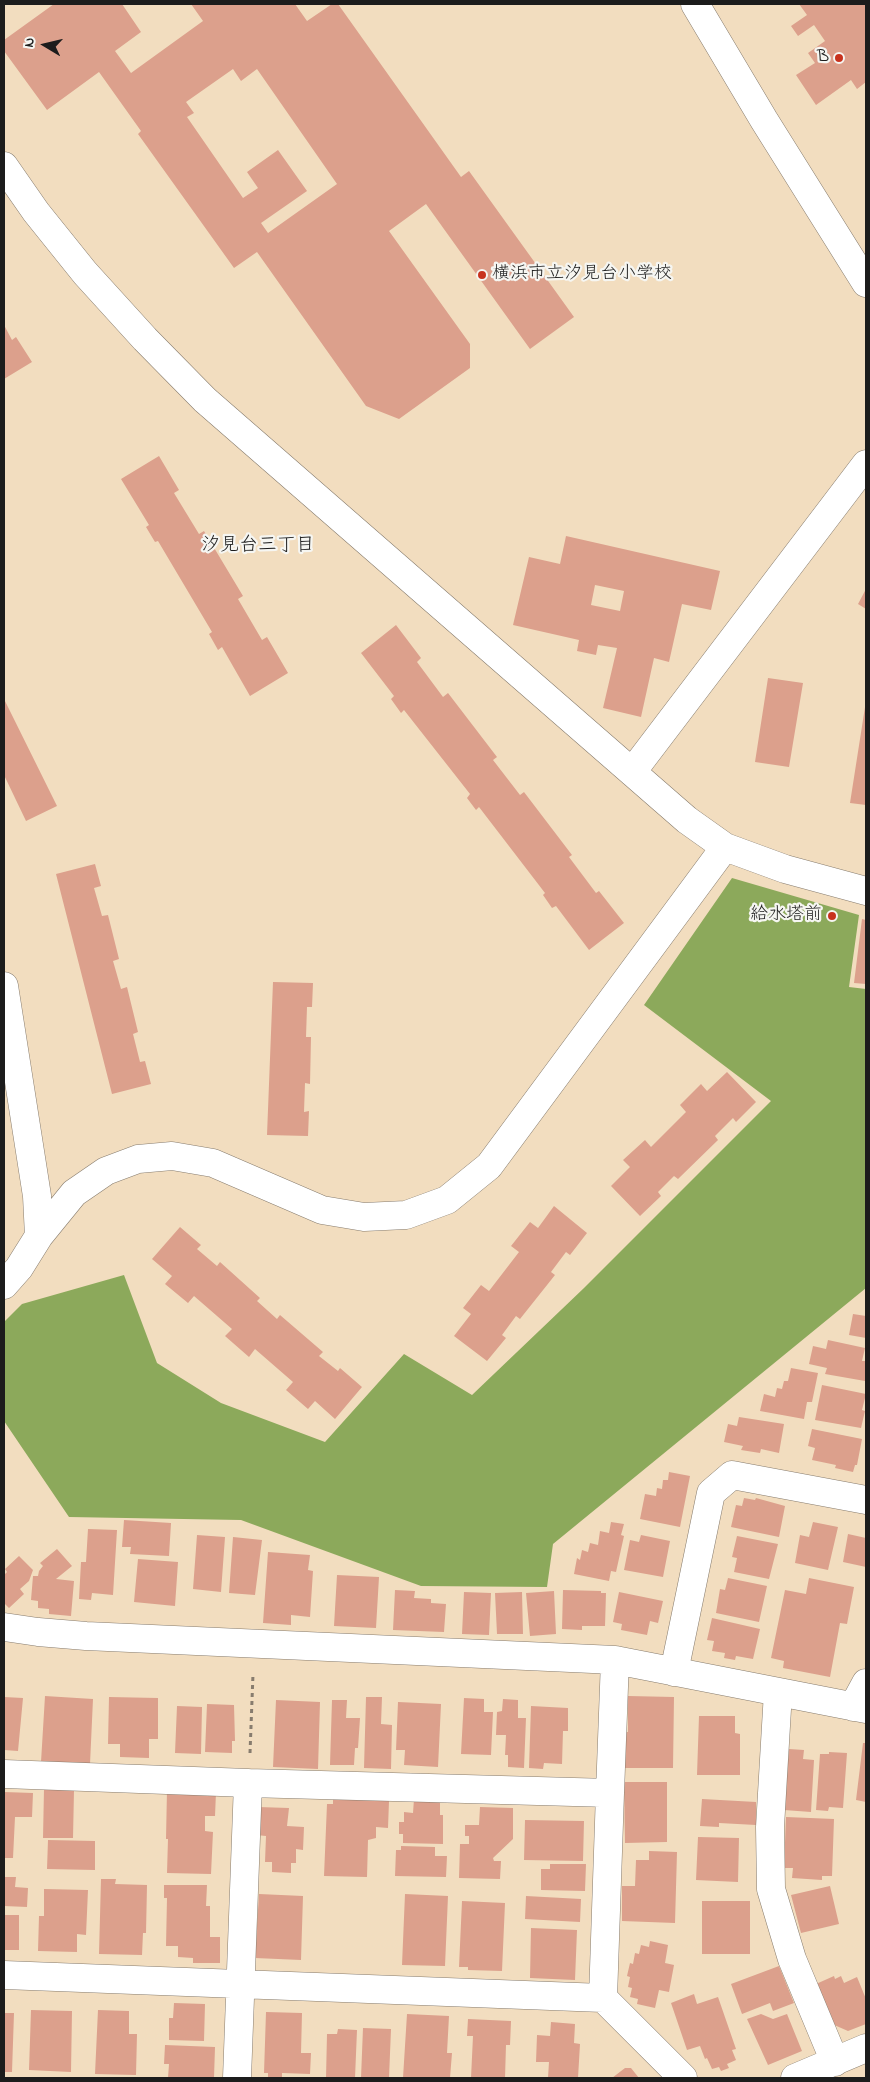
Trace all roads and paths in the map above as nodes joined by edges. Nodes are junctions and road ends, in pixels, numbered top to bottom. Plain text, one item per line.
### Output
1 (694, 4) edge
2 (4, 166) edge
3 (866, 283) edge
4 (866, 464) edge
5 (632, 772) junction
6 (725, 847) junction
7 (866, 891) edge
8 (4, 986) edge
9 (39, 1236) junction
10 (4, 1285) edge
11 (866, 1500) edge
12 (4, 1626) edge
13 (255, 1645) junction
14 (615, 1660) junction
15 (674, 1672) junction
16 (866, 1683) edge
17 (778, 1692) junction
18 (860, 1708) edge
19 (4, 1774) edge
20 (248, 1783) junction
21 (610, 1793) junction
22 (4, 1975) edge
23 (241, 1984) junction
24 (603, 1998) junction
25 (866, 2048) edge
26 (835, 2062) junction
27 (237, 2078) edge
28 (683, 2078) edge
29 (795, 2078) edge

1 - 3 street
2 - 5 street
4 - 5 street
5 - 6 street
6 - 7 street
6 - 9 street
8 - 9 street
9 - 10 street
11 - 15 street
12 - 13 street
13 - 14 street
13 - 20 path
14 - 15 street
14 - 21 street
15 - 17 street
16 - 18 street
17 - 18 street
17 - 26 street
19 - 20 street
20 - 21 street
20 - 23 street
21 - 24 street
22 - 23 street
23 - 24 street
23 - 27 street
24 - 28 street
25 - 26 street
26 - 29 street

